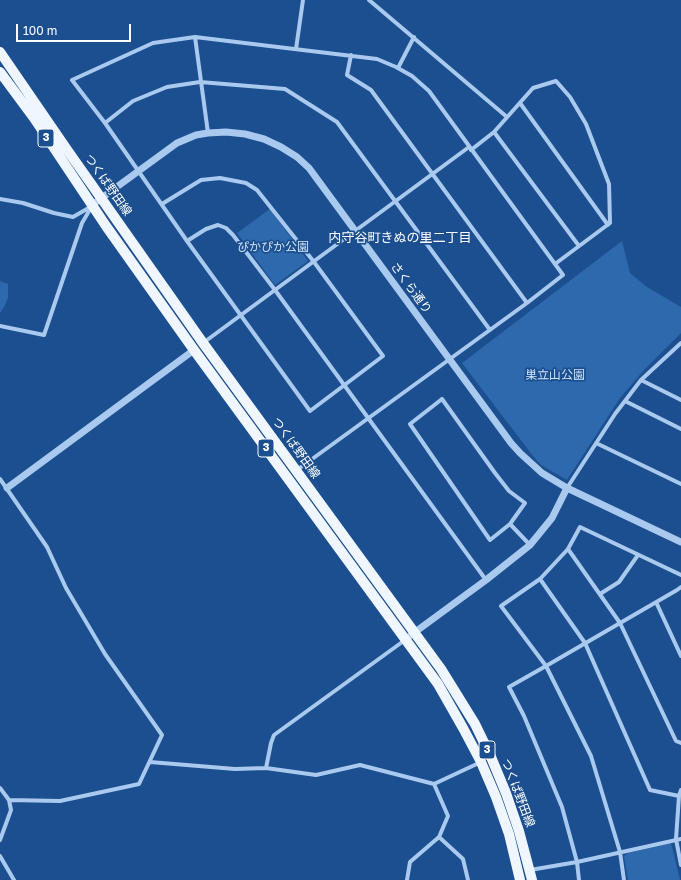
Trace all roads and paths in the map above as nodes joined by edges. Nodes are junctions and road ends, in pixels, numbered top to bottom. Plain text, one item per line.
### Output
1 (303, 0) edge
2 (369, 0) edge
3 (195, 37) junction
4 (414, 37) junction
5 (296, 49) junction
6 (1, 54) edge
7 (351, 55) junction
8 (398, 68) junction
9 (0, 72) edge
10 (200, 82) junction
11 (520, 103) junction
12 (507, 117) junction
13 (105, 123) junction
14 (494, 132) junction
15 (208, 133) junction
16 (470, 149) junction
17 (138, 171) junction
18 (432, 175) junction
19 (101, 198) junction
20 (0, 199) edge
21 (396, 201) junction
22 (162, 204) junction
23 (92, 205) junction
24 (608, 225) junction
25 (356, 232) junction
26 (187, 241) junction
27 (579, 246) junction
28 (314, 262) junction
29 (555, 264) junction
30 (275, 290) junction
31 (527, 303) junction
32 (241, 315) junction
33 (0, 326) edge
34 (490, 330) junction
35 (203, 343) junction
36 (681, 343) edge
37 (194, 350) junction
38 (450, 359) junction
39 (641, 380) junction
40 (345, 385) junction
41 (681, 400) edge
42 (625, 401) junction
43 (369, 418) junction
44 (681, 429) edge
45 (596, 443) junction
46 (296, 471) junction
47 (0, 479) edge
48 (681, 484) edge
49 (6, 488) junction
50 (567, 488) junction
51 (510, 524) junction
52 (681, 542) edge
53 (530, 545) junction
54 (568, 549) junction
55 (638, 555) junction
56 (681, 575) edge
57 (540, 579) junction
58 (486, 580) junction
59 (681, 586) edge
60 (677, 590) junction
61 (600, 594) junction
62 (681, 594) edge
63 (656, 602) junction
64 (620, 623) junction
65 (415, 632) junction
66 (406, 639) junction
67 (585, 643) junction
68 (681, 656) edge
69 (546, 666) junction
70 (681, 743) edge
71 (150, 762) junction
72 (481, 762) junction
73 (266, 768) junction
74 (434, 784) junction
75 (0, 788) edge
76 (681, 790) edge
77 (679, 796) junction
78 (9, 800) junction
79 (438, 837) junction
80 (676, 839) junction
81 (681, 839) edge
82 (0, 840) edge
83 (620, 852) junction
84 (0, 856) edge
85 (577, 862) junction
86 (681, 864) edge
87 (531, 875) edge
88 (14, 880) edge
89 (407, 880) edge
90 (468, 880) edge
91 (520, 880) edge
92 (580, 880) edge
93 (624, 880) edge

1 - 5 street
2 - 4 street
3 - 5 street
3 - 10 street
3 - 13 street
4 - 8 street
4 - 12 street
5 - 7 street
6 - 19 main road, つくば野田線 / 3
7 - 8 street
7 - 18 street
8 - 16 street
9 - 23 main road, つくば野田線 / 3
10 - 13 street
10 - 15 street
10 - 21 street
11 - 12 street
11 - 24 street
11 - 24 street
12 - 14 street
13 - 17 street
14 - 16 street
14 - 27 street
15 - 17 street, さくら通り
15 - 25 street, さくら通り
16 - 18 street
16 - 29 street
17 - 19 street, さくら通り
17 - 22 street
18 - 21 street
18 - 31 street
19 - 23 street, さくら通り
19 - 35 main road, つくば野田線 / 3
20 - 23 street
21 - 25 street
21 - 34 street
22 - 26 street
22 - 28 street
23 - 33 street
23 - 37 main road, つくば野田線 / 3
24 - 27 street
25 - 28 street
25 - 38 street, さくら通り
26 - 30 street
26 - 32 street
27 - 29 street
28 - 30 street
28 - 40 street
29 - 31 street
30 - 32 street
30 - 40 street
31 - 34 street
32 - 35 street
32 - 40 street
34 - 38 street
35 - 46 main road, つくば野田線 / 3
36 - 39 street
37 - 49 street
37 - 66 main road, つくば野田線 / 3
38 - 43 street
38 - 50 street, さくら通り
39 - 41 street
39 - 42 street
40 - 43 street
42 - 44 street
42 - 45 street
43 - 46 street
43 - 58 street
45 - 48 street
45 - 50 street
46 - 65 main road, つくば野田線 / 3
47 - 49 street
49 - 71 street
50 - 52 street, さくら通り
50 - 53 street
51 - 51 street
51 - 53 street
53 - 58 street
54 - 55 street
54 - 57 street
54 - 61 street
55 - 56 street
55 - 61 street
57 - 67 street
57 - 69 street
58 - 65 street
59 - 60 street
60 - 62 street
60 - 63 street
61 - 64 street
63 - 64 street
63 - 68 street
64 - 67 street
64 - 70 street
65 - 66 street
65 - 87 main road, つくば野田線 / 3
66 - 72 main road, つくば野田線 / 3
66 - 73 street
67 - 69 street
67 - 77 street
69 - 83 street
69 - 85 street
71 - 73 street
71 - 78 street
72 - 74 street
72 - 91 main road, つくば野田線 / 3
73 - 74 street
74 - 79 street
75 - 78 street
76 - 77 street
77 - 80 street
78 - 82 street
79 - 89 street
79 - 90 street
80 - 81 street
80 - 83 street
80 - 86 street
83 - 85 street
83 - 93 street
84 - 88 street
85 - 87 street
85 - 92 street

